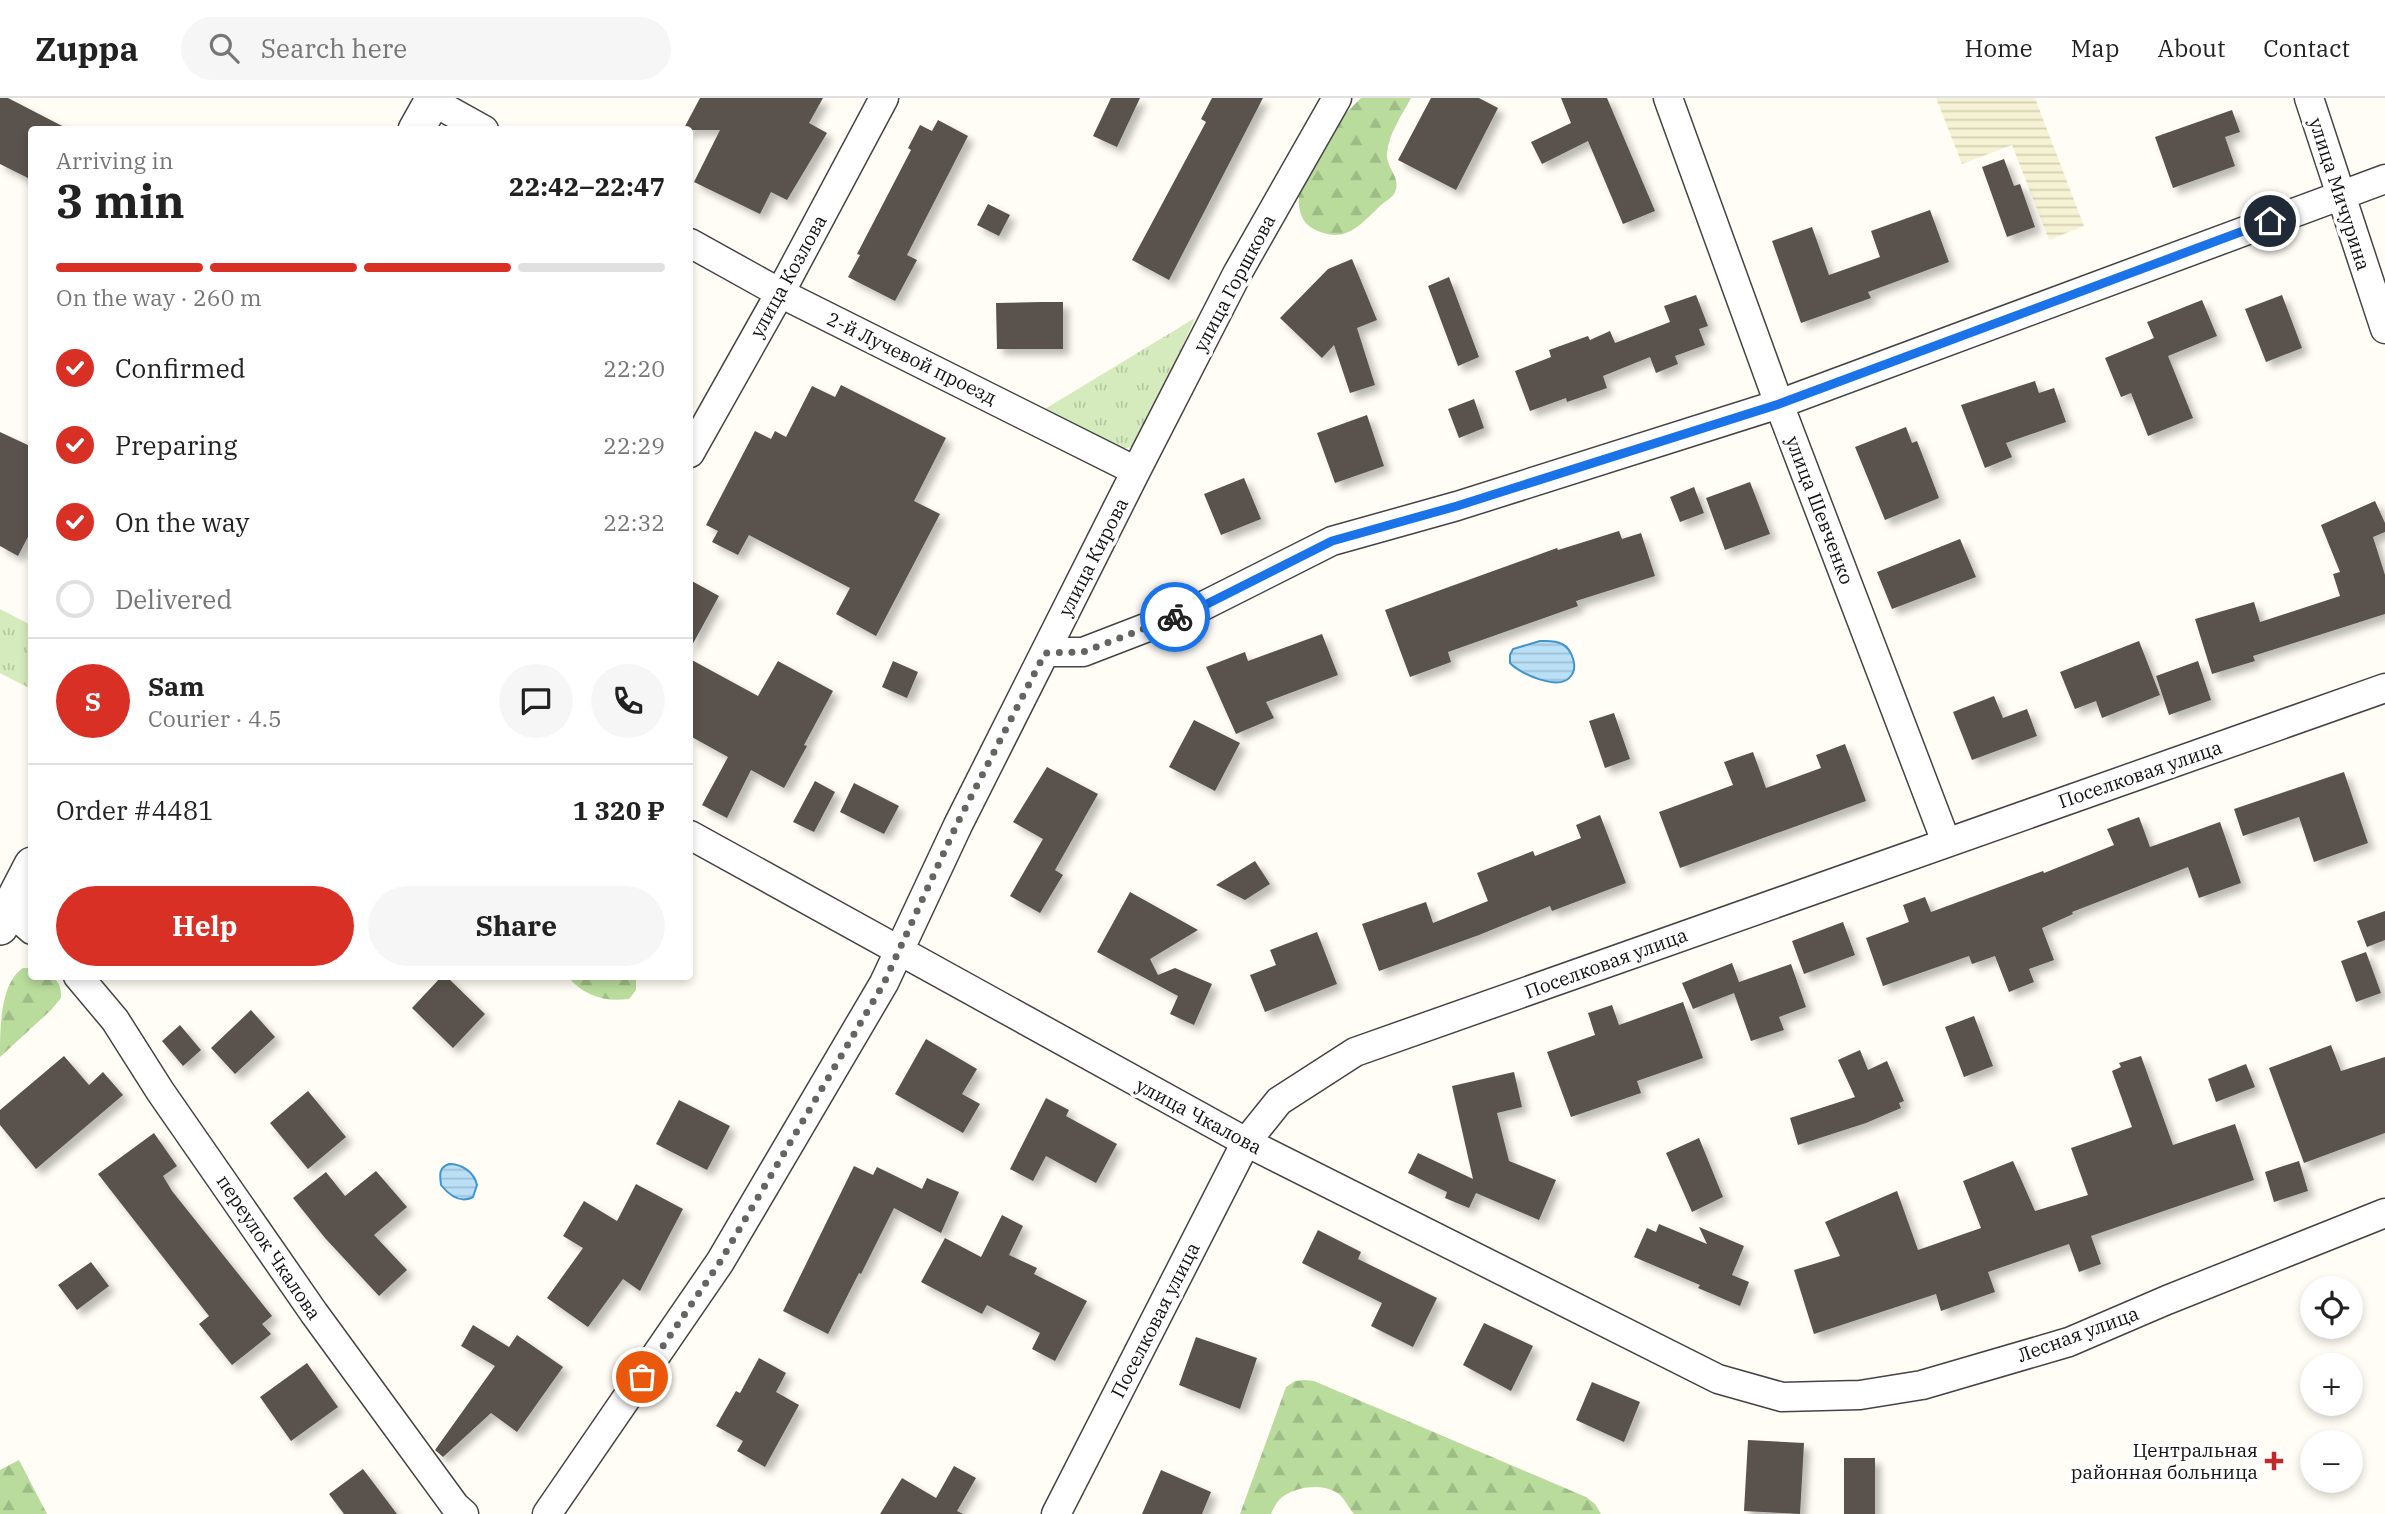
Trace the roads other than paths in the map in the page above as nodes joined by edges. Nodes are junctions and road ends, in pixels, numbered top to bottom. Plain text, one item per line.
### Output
1 (884, 98) edge
2 (1337, 98) edge
3 (1668, 98) edge
4 (2309, 98) edge
5 (427, 109) edge
6 (473, 126) edge
7 (2385, 179) edge
8 (2340, 195) junction
9 (693, 245) edge
10 (780, 293) junction
11 (2385, 329) edge
12 (1779, 404) junction
13 (693, 448) edge
14 (1136, 471) junction
15 (1045, 653) junction
16 (2385, 688) edge
17 (693, 837) edge
18 (1946, 842) junction
19 (28, 878) edge
20 (14, 922) edge
21 (900, 952) junction
22 (81, 980) edge
23 (1246, 1142) junction
24 (2385, 1213) edge
25 (1718, 1379) joint
26 (464, 1514) edge
27 (547, 1514) edge
28 (1056, 1514) edge

1 - 10 street, улица Козлова
2 - 14 street, улица Горшкова
3 - 12 street, улица Шевченко
4 - 8 street, улица Мичурина
5 - 6 street
7 - 8 street
8 - 11 street, улица Мичурина
8 - 12 street
9 - 10 street, 2-й Лучевой проезд
10 - 13 street, улица Козлова
10 - 14 street, 2-й Лучевой проезд
12 - 15 street
12 - 18 street, улица Шевченко
14 - 15 street, улица Кирова
15 - 21 street, улица Кирова
16 - 18 street, Поселковая улица
17 - 21 street, улица Чкалова
18 - 23 street, Поселковая улица
19 - 20 street
21 - 23 street, улица Чкалова
21 - 27 street, улица Кирова
22 - 26 street, переулок Чкалова
23 - 25 street, улица Чкалова
23 - 28 street, Поселковая улица
24 - 25 street, Лесная улица

